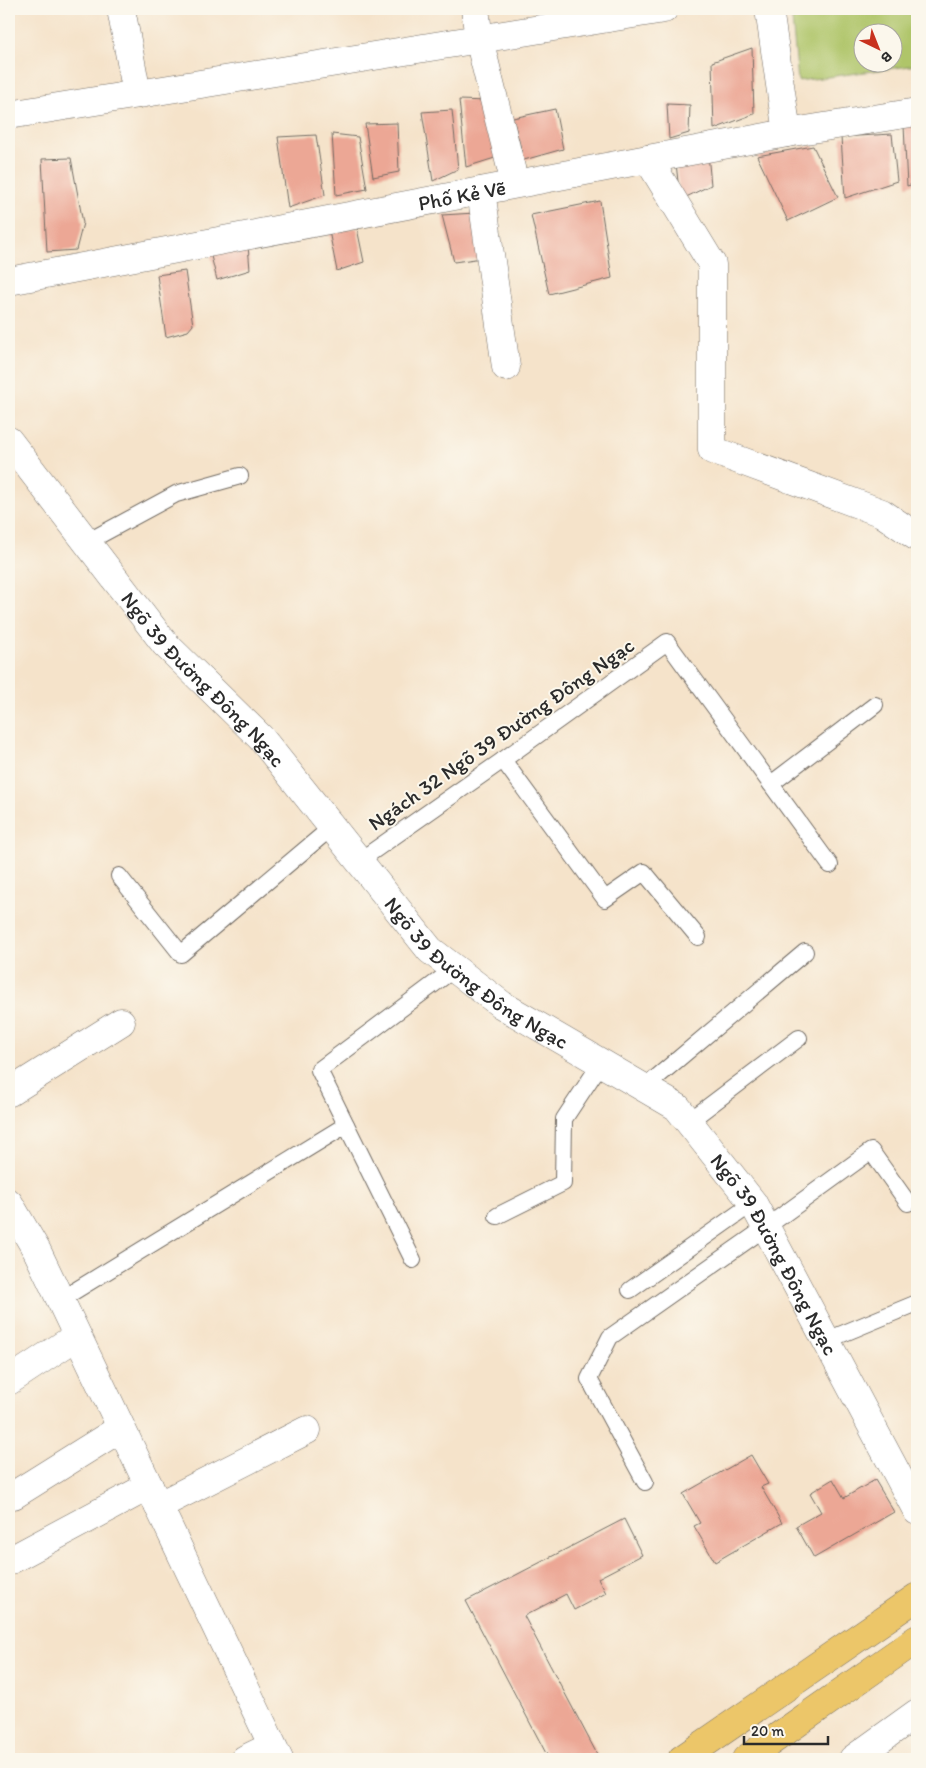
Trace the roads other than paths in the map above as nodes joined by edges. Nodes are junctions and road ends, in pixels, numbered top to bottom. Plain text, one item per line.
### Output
1 (121, 9) edge
2 (475, 9) edge
3 (664, 9) edge
4 (769, 9) edge
5 (479, 39) junction
6 (137, 94) junction
7 (917, 112) edge
8 (9, 115) edge
9 (787, 133) junction
10 (648, 158) junction
11 (515, 184) junction
12 (481, 191) junction
13 (9, 281) edge
14 (506, 367) dead end
15 (9, 441) edge
16 (240, 476) dead end
17 (917, 537) edge
18 (87, 542) junction
19 (875, 705) dead end
20 (503, 760) junction
21 (771, 784) junction
22 (332, 827) junction
23 (359, 861) junction
24 (830, 864) dead end
25 (119, 876) dead end
26 (698, 937) dead end
27 (804, 952) dead end
28 (454, 969) junction
29 (121, 1022) dead end
30 (799, 1038) dead end
31 (601, 1063) junction
32 (644, 1088) junction
33 (9, 1090) edge
34 (688, 1122) junction
35 (346, 1125) junction
36 (9, 1203) edge
37 (908, 1203) dead end
38 (753, 1204) junction
39 (497, 1216) dead end
40 (766, 1228) junction
41 (413, 1260) dead end
42 (630, 1290) dead end
43 (60, 1300) junction
44 (917, 1303) edge
45 (77, 1336) junction
46 (825, 1341) junction
47 (9, 1381) edge
48 (121, 1428) junction
49 (306, 1430) dead end
50 (645, 1482) dead end
51 (14, 1495) dead end
52 (154, 1496) junction
53 (917, 1511) edge
54 (9, 1561) edge
55 (917, 1597) edge
56 (917, 1639) edge
57 (917, 1713) edge
58 (276, 1752) edge
59 (245, 1759) edge
60 (682, 1759) edge
61 (746, 1759) edge
62 (853, 1759) edge

1 - 6 street
2 - 5 street
3 - 5 street
4 - 9 street
5 - 6 street
5 - 11 street
6 - 8 street
7 - 9 street, Phố Kẻ Vẽ
9 - 10 street, Phố Kẻ Vẽ
10 - 11 street, Phố Kẻ Vẽ
10 - 17 street
11 - 12 street, Phố Kẻ Vẽ
12 - 13 street, Phố Kẻ Vẽ
12 - 14 street
15 - 18 street, Ngõ 39 Đường Đông Ngạc
16 - 18 lane
18 - 22 street, Ngõ 39 Đường Đông Ngạc
19 - 21 lane
20 - 21 lane, Ngách 32 Ngõ 39 Đường Đông Ngạc
20 - 23 lane, Ngách 32 Ngõ 39 Đường Đông Ngạc
20 - 26 lane
21 - 24 lane
22 - 23 street, Ngõ 39 Đường Đông Ngạc
22 - 25 lane
23 - 28 street, Ngõ 39 Đường Đông Ngạc
27 - 32 lane
28 - 31 street, Ngõ 39 Đường Đông Ngạc
28 - 35 lane
29 - 33 street
30 - 34 lane
31 - 32 street, Ngõ 39 Đường Đông Ngạc
31 - 39 lane
32 - 34 street, Ngõ 39 Đường Đông Ngạc
34 - 38 street, Ngõ 39 Đường Đông Ngạc
35 - 41 lane
35 - 43 lane
36 - 43 street
37 - 40 lane
38 - 40 street, Ngõ 39 Đường Đông Ngạc
38 - 42 lane
40 - 46 street, Ngõ 39 Đường Đông Ngạc
40 - 50 lane
43 - 45 street
44 - 46 lane
45 - 47 street
45 - 48 street
46 - 53 street, Ngõ 39 Đường Đông Ngạc
48 - 51 street
48 - 52 street
49 - 52 street
52 - 54 street
52 - 58 street
55 - 60 main road
56 - 61 main road
57 - 62 street
58 - 59 street

